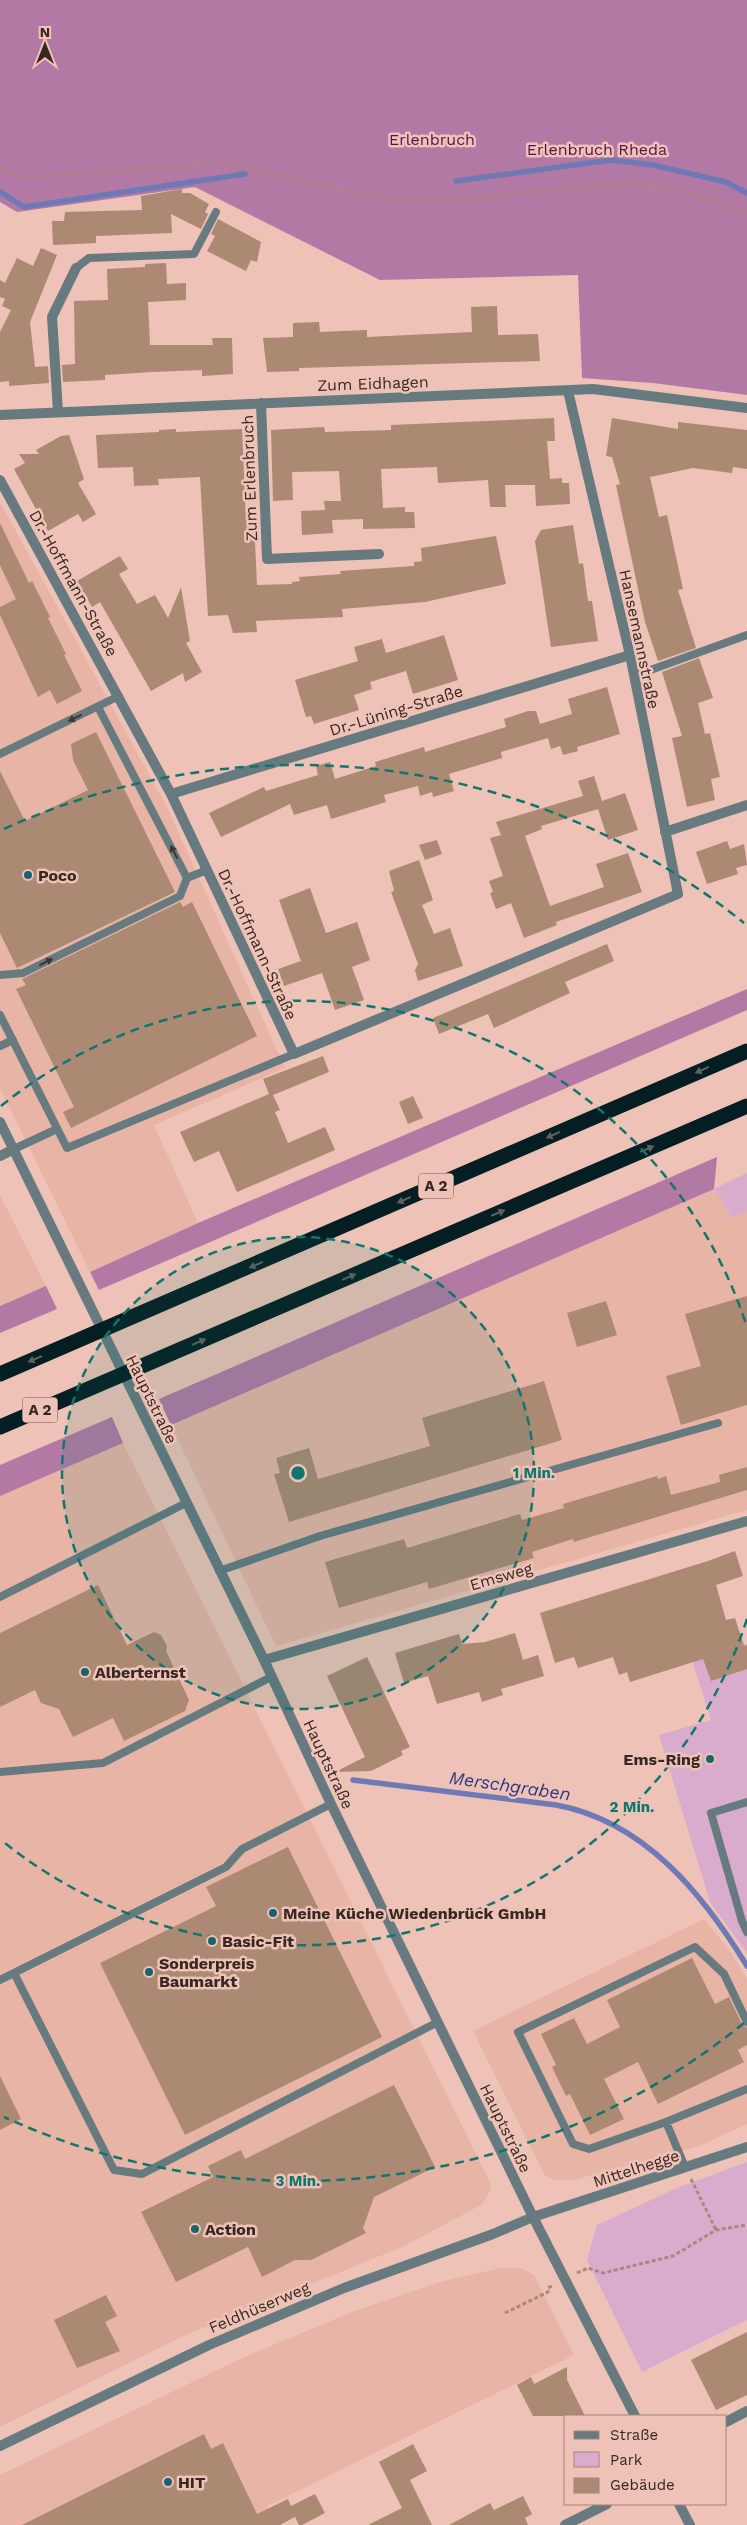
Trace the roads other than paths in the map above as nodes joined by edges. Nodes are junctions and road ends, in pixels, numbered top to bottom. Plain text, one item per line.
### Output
1 (216, 212) dead end
2 (76, 268) joint
3 (568, 391) junction
4 (261, 403) junction
5 (747, 408) edge
6 (58, 412) junction
7 (0, 415) edge
8 (0, 480) edge
9 (379, 554) dead end
10 (747, 635) edge
11 (630, 655) junction
12 (634, 676) junction
13 (119, 696) junction
14 (98, 707) junction
15 (0, 754) edge
16 (171, 794) junction
17 (747, 805) edge
18 (665, 832) junction
19 (207, 870) junction
20 (187, 878) junction
21 (0, 975) edge
22 (0, 1015) edge
23 (12, 1040) junction
24 (0, 1046) edge
25 (747, 1050) edge
26 (294, 1054) junction
27 (747, 1106) edge
28 (0, 1122) edge
29 (57, 1129) junction
30 (14, 1149) junction
31 (0, 1156) edge
32 (0, 1374) edge
33 (718, 1423) dead end
34 (0, 1427) edge
35 (186, 1503) junction
36 (747, 1521) edge
37 (219, 1571) junction
38 (0, 1597) edge
39 (264, 1660) junction
40 (272, 1677) junction
41 (0, 1772) edge
42 (747, 1802) edge
43 (331, 1804) junction
44 (747, 1932) edge
45 (14, 1973) junction
46 (0, 1980) edge
47 (438, 2022) junction
48 (747, 2022) edge
49 (747, 2089) edge
50 (666, 2122) junction
51 (747, 2147) edge
52 (685, 2167) junction
53 (533, 2217) junction
54 (747, 2411) edge
55 (634, 2415) edge
56 (727, 2421) edge
57 (1, 2442) edge
58 (605, 2505) edge
59 (680, 2505) edge
60 (564, 2525) edge
61 (690, 2525) edge

1 - 2 lane
2 - 6 street
3 - 4 street, Zum Eidhagen
3 - 5 street, Zum Eidhagen
3 - 11 street, Hansemannstraße
4 - 6 street, Zum Eidhagen
4 - 9 street, Zum Erlenbruch
6 - 7 street, Zum Eidhagen
8 - 13 street, Dr.-Hoffmann-Straße
10 - 12 lane
11 - 12 street, Hansemannstraße
11 - 16 street, Dr.-Lüning-Straße
12 - 18 street, Hansemannstraße
13 - 14 lane
13 - 16 street, Dr.-Hoffmann-Straße
14 -> 15 lane
20 -> 14 lane
16 - 19 street, Dr.-Hoffmann-Straße
17 - 18 street
18 - 26 street, Hansemannstraße
19 - 20 lane
19 - 26 street, Dr.-Hoffmann-Straße
21 -> 20 lane
22 - 23 lane
23 - 24 lane
23 - 29 lane
25 -> 32 highway, A 2
26 - 29 lane
34 -> 27 highway, A 2
28 - 30 street, Hauptstraße
29 - 30 lane
30 - 31 street
30 - 35 street, Hauptstraße
33 - 37 lane
35 - 37 street, Hauptstraße
35 - 38 lane
36 - 39 street, Emsweg
37 - 39 street, Hauptstraße
39 - 40 street, Hauptstraße
40 - 41 lane
40 - 43 street, Hauptstraße
42 - 44 lane
43 - 45 lane
43 - 47 street, Hauptstraße
45 - 46 lane
45 - 47 lane
47 - 53 street, Hauptstraße
48 - 50 lane
49 - 50 lane
50 - 52 lane
51 - 52 street, Mittelhegge
52 - 53 street, Mittelhegge
53 - 55 street, Hauptstraße
53 - 57 street, Feldhüserweg
54 - 56 street
58 - 60 street
59 - 61 street

